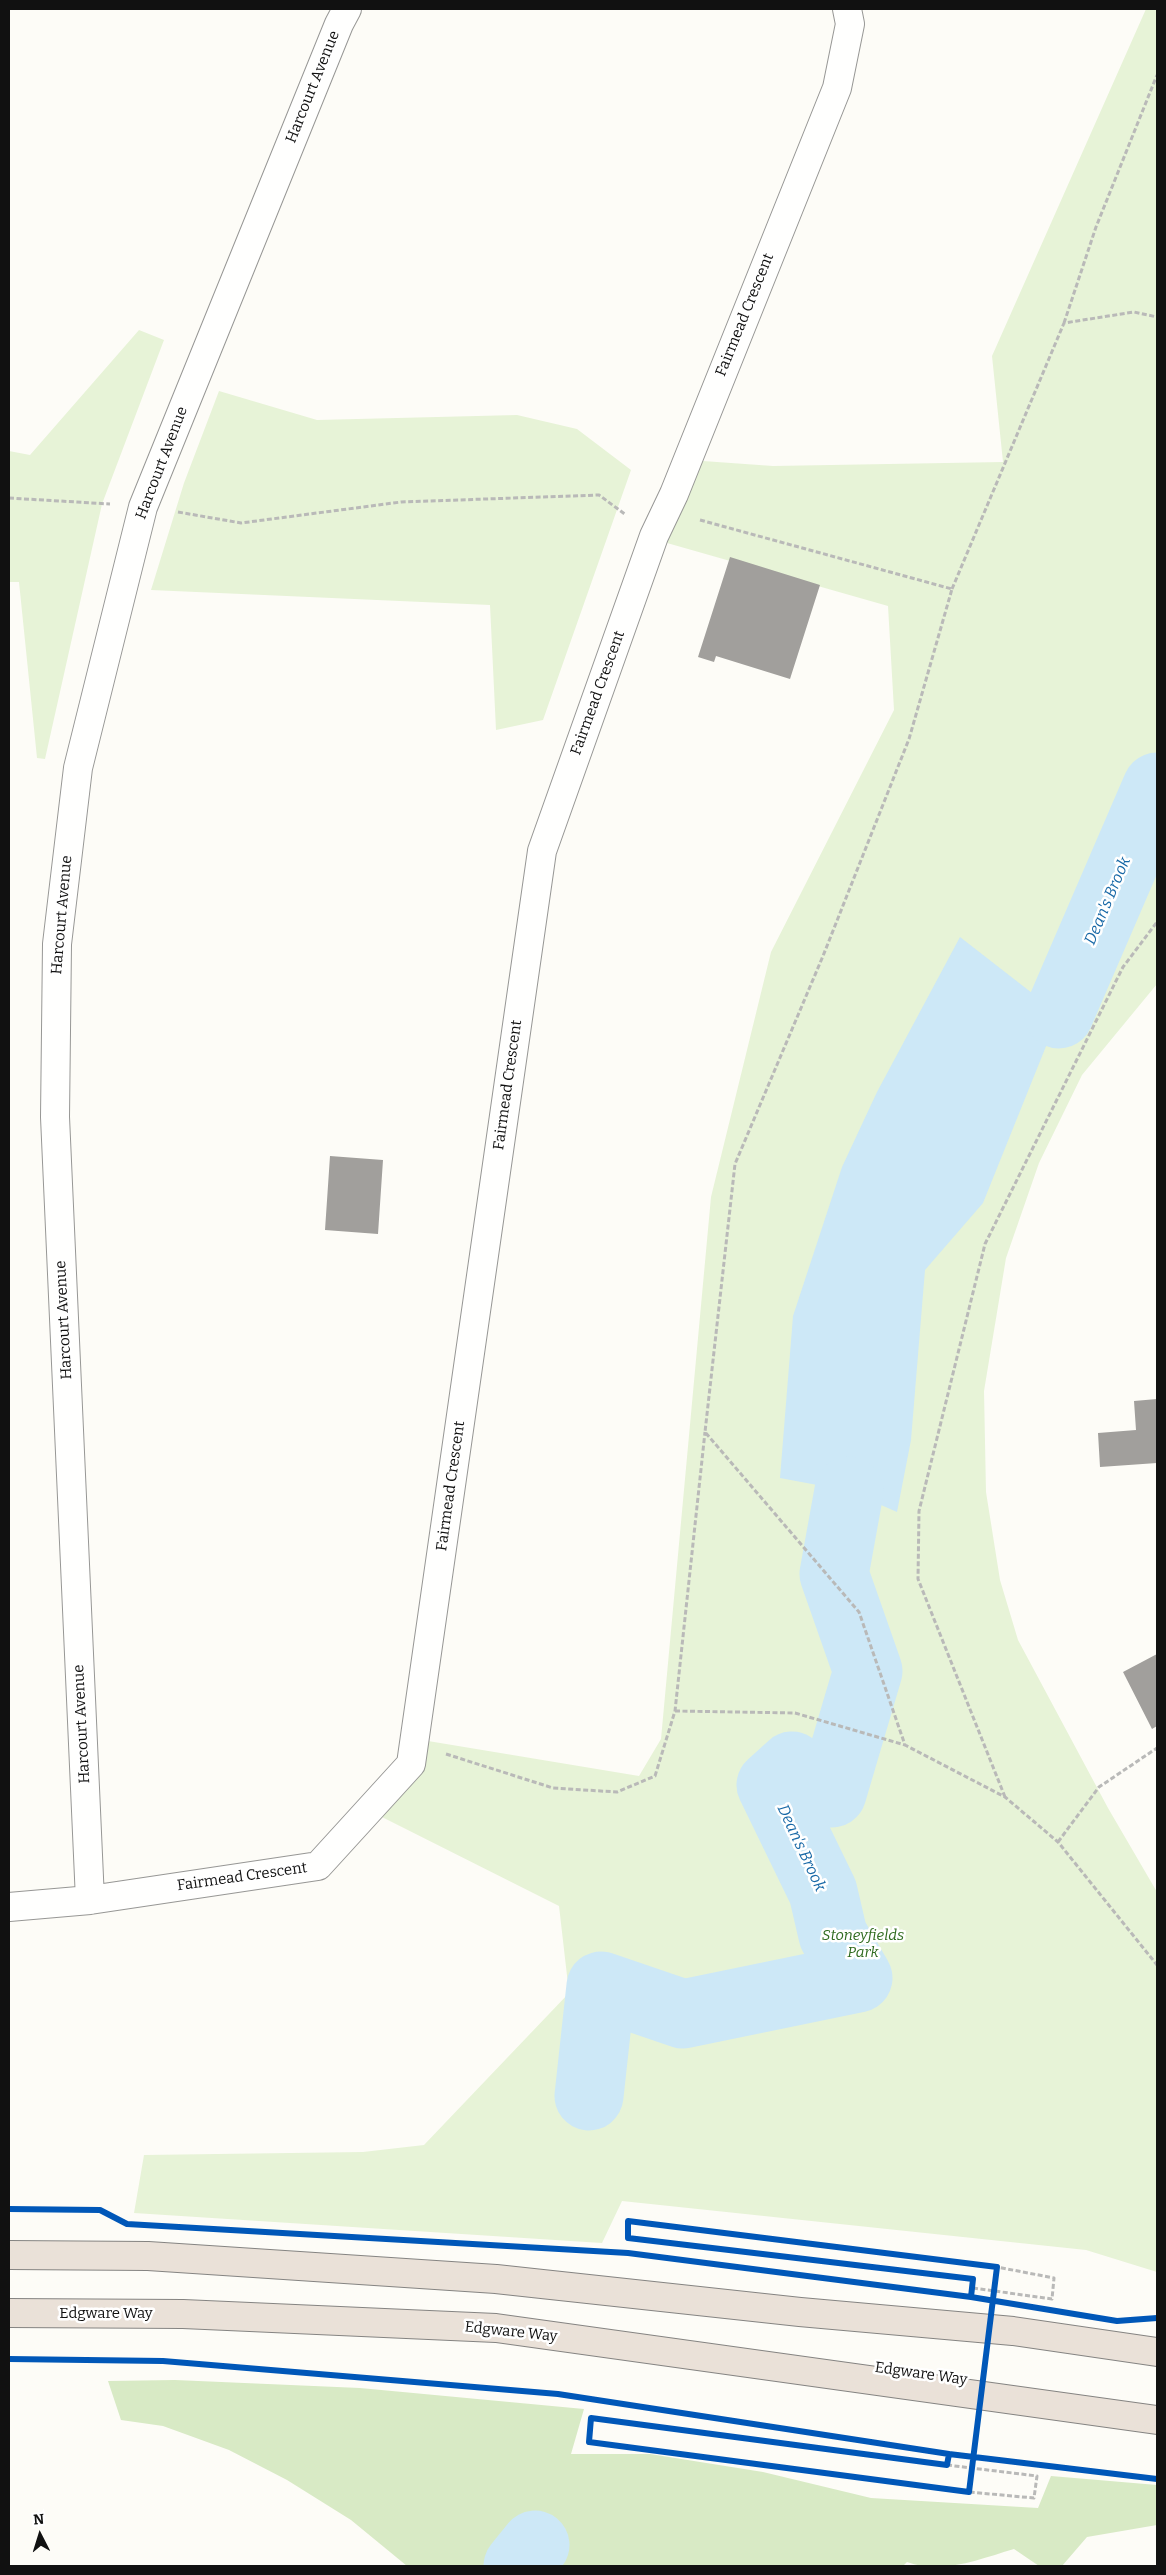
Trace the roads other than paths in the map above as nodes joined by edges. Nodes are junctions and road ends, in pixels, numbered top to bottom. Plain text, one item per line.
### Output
1 (347, 9) edge
2 (847, 9) edge
3 (90, 1900) junction
4 (9, 1907) edge
5 (9, 2254) edge
6 (9, 2314) edge
7 (1157, 2352) edge
8 (1157, 2420) edge

1 - 3 street, Harcourt Avenue
2 - 3 street, Fairmead Crescent
3 - 4 street, Fairmead Crescent
5 - 7 highway
6 - 8 highway, Edgware Way

